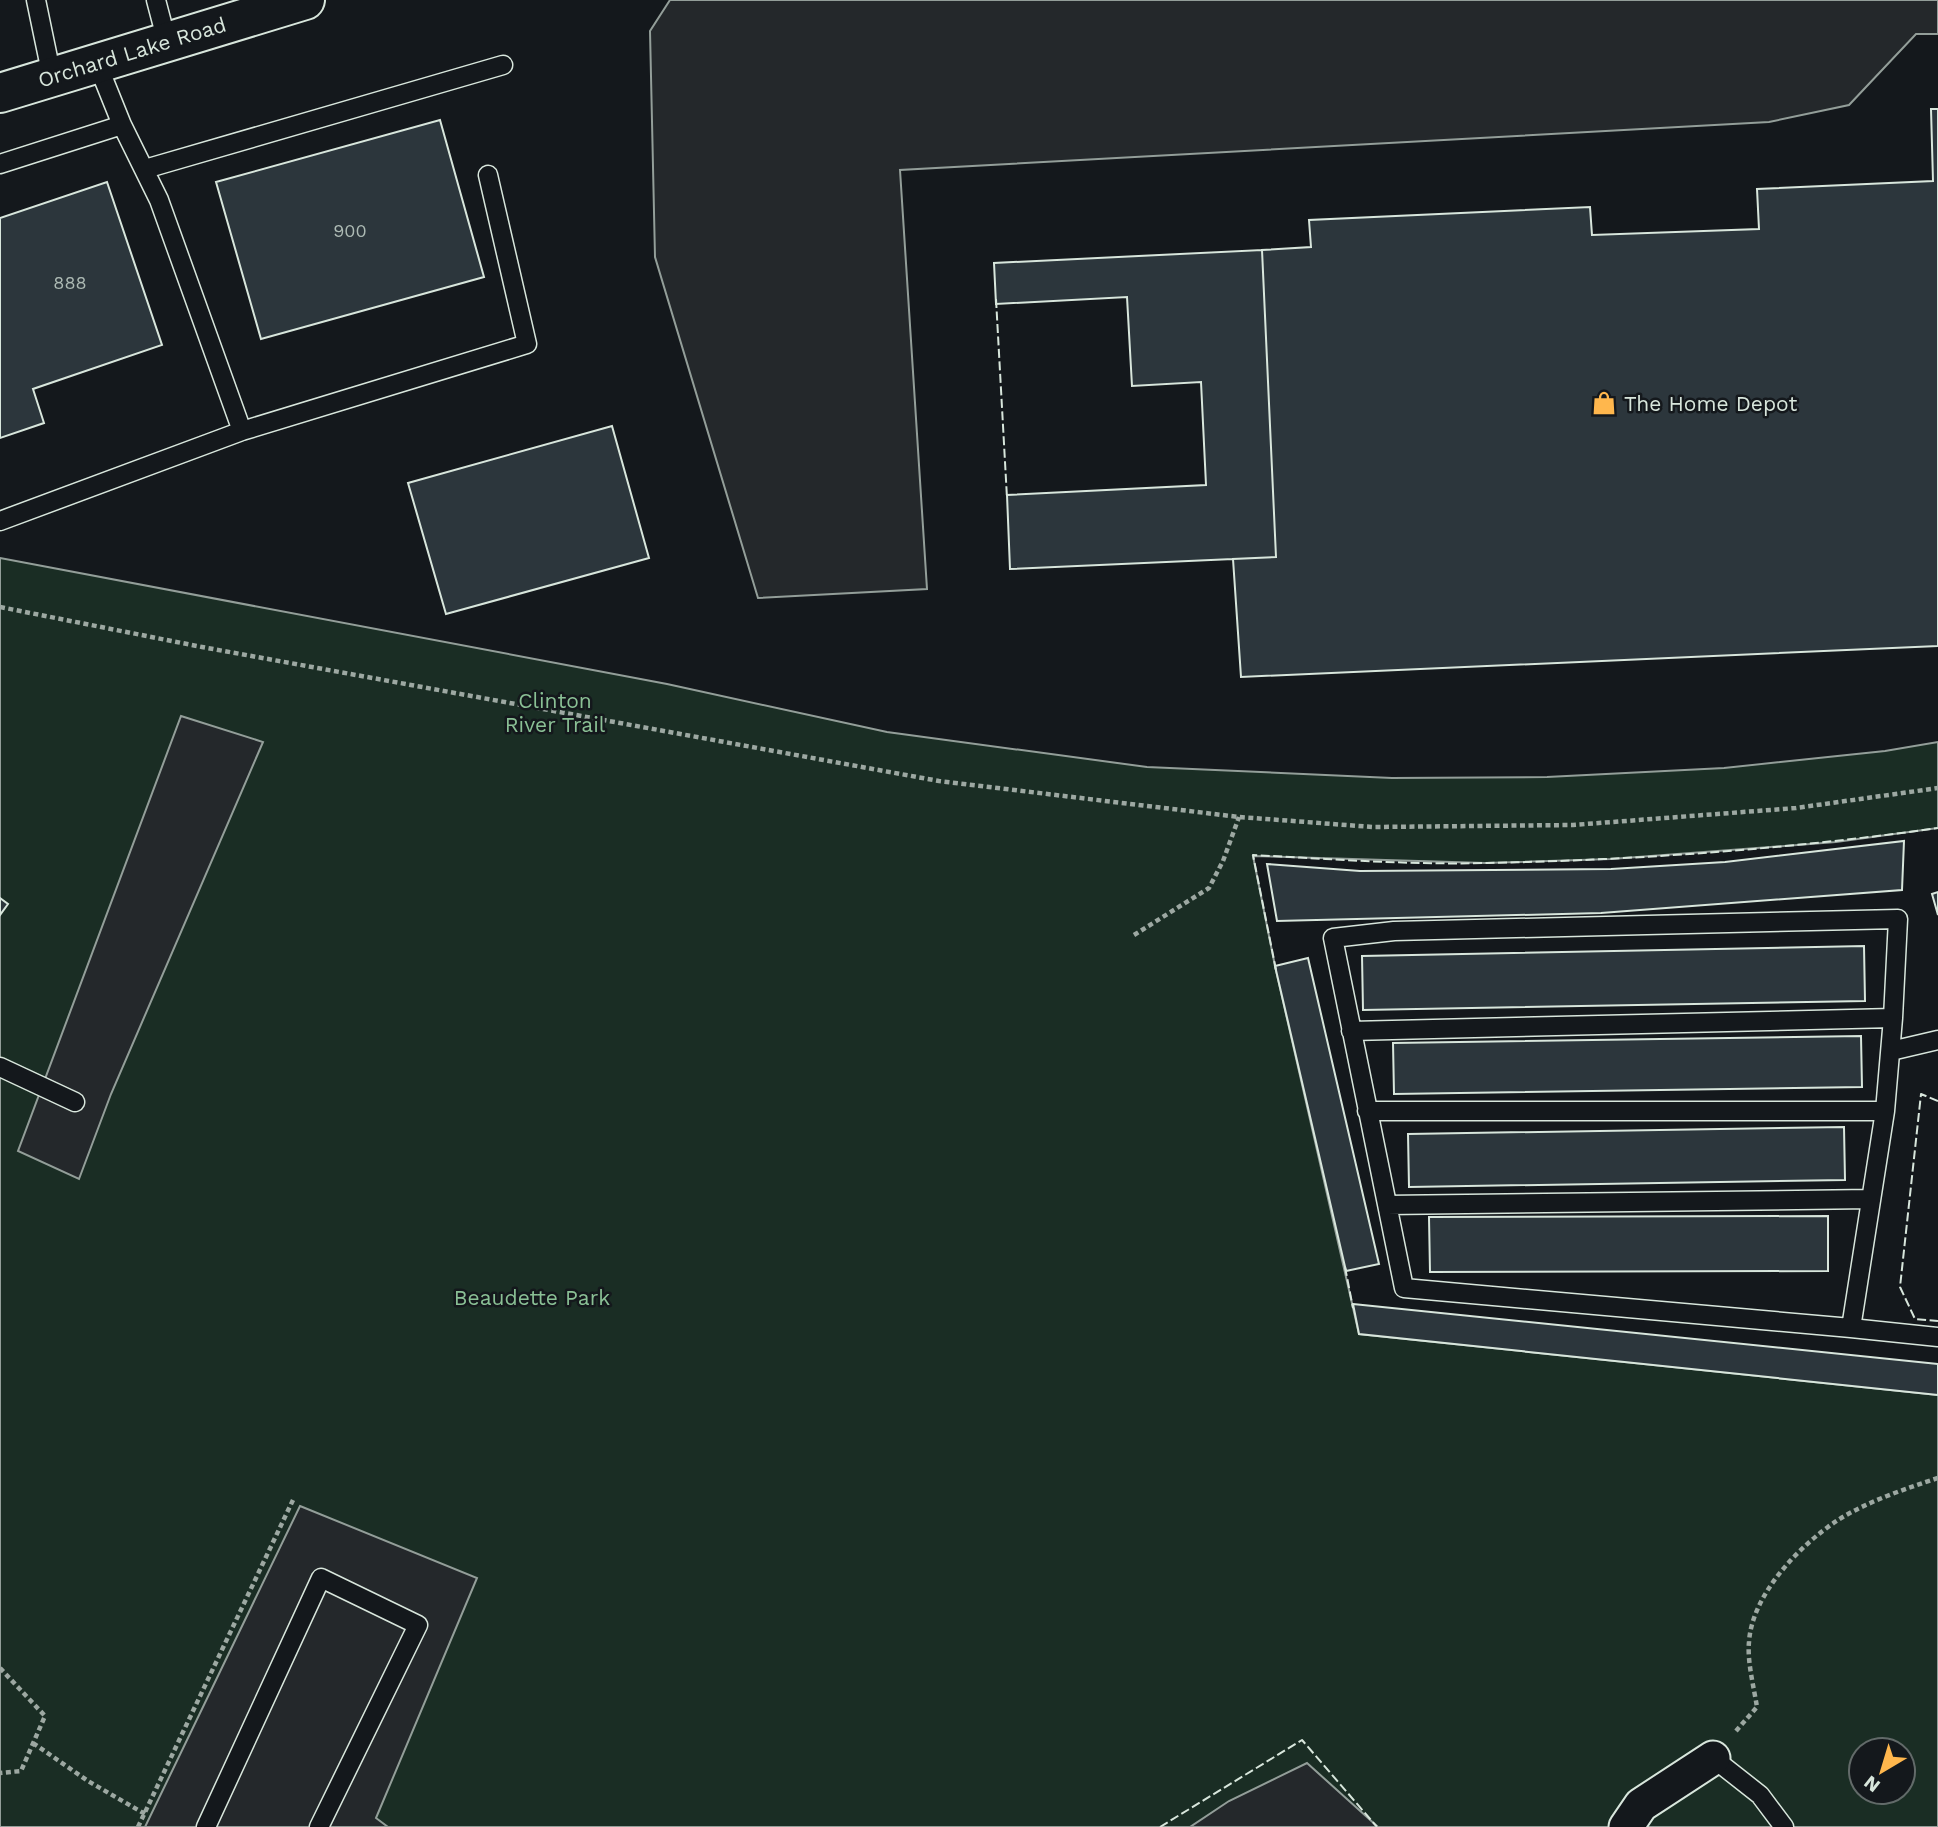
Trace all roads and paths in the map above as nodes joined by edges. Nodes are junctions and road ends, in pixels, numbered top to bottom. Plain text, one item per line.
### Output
1 (36, 0) edge
2 (156, 0) edge
3 (305, 0) edge
4 (167, 42) junction
5 (97, 63) junction
6 (503, 65) dead end
7 (52, 77) junction
8 (0, 93) edge
9 (122, 125) junction
10 (0, 164) edge
11 (145, 169) junction
12 (488, 174) dead end
13 (242, 431) junction
14 (0, 521) edge
15 (0, 607) edge
16 (1938, 788) edge
17 (1239, 817) junction
18 (1134, 935) dead end
19 (1893, 1018) junction
20 (1351, 1031) junction
21 (1938, 1040) edge
22 (1891, 1051) junction
23 (0, 1068) edge
24 (75, 1102) dead end
25 (1367, 1111) junction
26 (1885, 1111) junction
27 (1871, 1199) junction
28 (1387, 1205) junction
29 (1851, 1328) junction
30 (1938, 1337) edge
31 (1938, 1478) edge
32 (293, 1500) dead end
33 (0, 1668) edge
34 (33, 1743) junction
35 (1713, 1758) junction
36 (0, 1773) edge
37 (145, 1814) junction
38 (138, 1827) edge
39 (206, 1827) edge
40 (319, 1827) edge
41 (1626, 1827) edge
42 (1784, 1827) edge

1 - 7 lane
2 - 4 lane
3 - 4 main road, Orchard Lake Road
4 - 5 main road, Orchard Lake Road
5 - 7 main road, Orchard Lake Road
5 - 9 lane
6 - 11 lane
7 - 8 main road, Orchard Lake Road
9 - 10 lane
9 - 11 lane
11 - 13 lane
12 - 13 lane
13 - 14 lane
15 - 17 path
16 - 17 path
17 - 18 path
19 - 20 lane
19 - 20 lane
19 - 22 lane
20 - 25 lane
21 - 22 lane
22 - 26 lane
23 - 24 lane
25 - 26 lane
25 - 28 lane
26 - 27 lane
27 - 28 lane
27 - 29 lane
28 - 29 lane
29 - 30 lane
31 - 35 path
32 - 37 path
33 - 34 path
34 - 36 path
34 - 37 path
35 - 41 street
35 - 42 lane
37 - 38 path
39 - 40 lane

